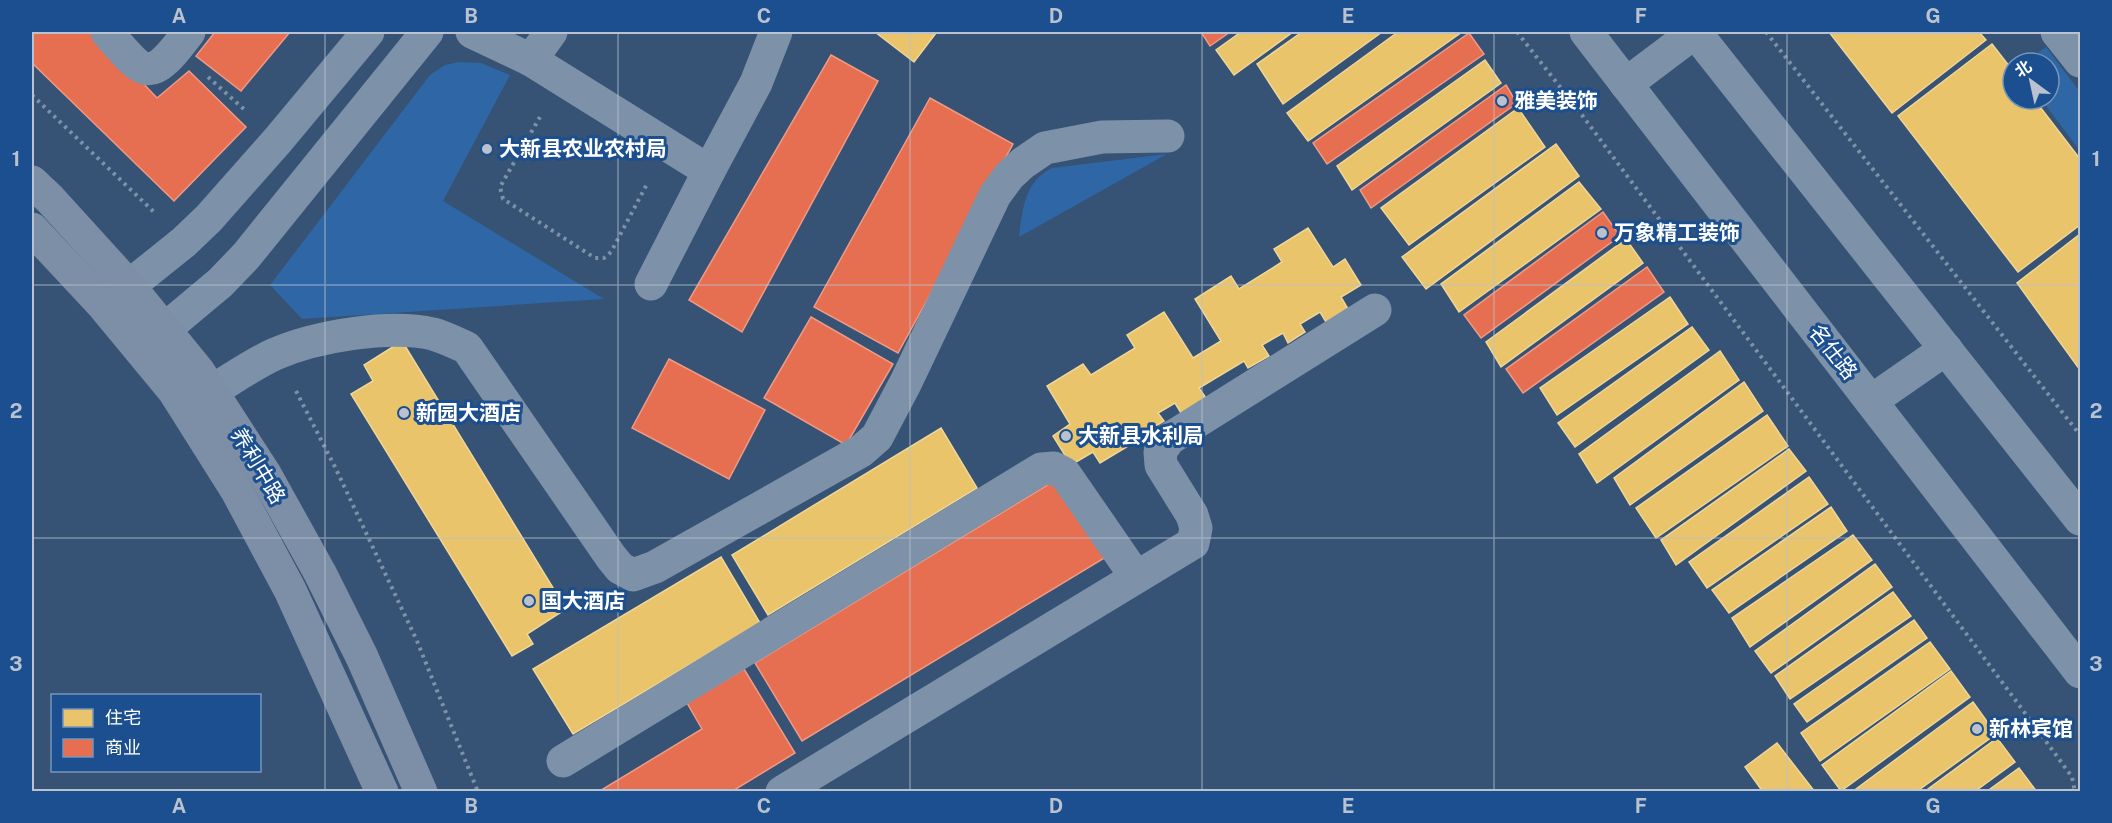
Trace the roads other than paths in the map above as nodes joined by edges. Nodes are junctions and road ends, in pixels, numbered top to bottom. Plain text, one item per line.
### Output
1 (106, 32) edge
2 (368, 32) edge
3 (428, 32) edge
4 (472, 32) edge
5 (551, 32) edge
6 (776, 32) edge
7 (1586, 32) edge
8 (1695, 32) edge
9 (2057, 32) edge
10 (182, 40) edge
11 (531, 60) junction
12 (2080, 61) edge
13 (1626, 84) junction
14 (1168, 136) dead end
15 (709, 171) junction
16 (32, 182) edge
17 (32, 229) edge
18 (651, 284) dead end
19 (129, 286) junction
20 (1375, 310) dead end
21 (165, 329) junction
22 (1946, 349) junction
23 (212, 391) junction
24 (1872, 401) junction
25 (2080, 519) edge
26 (1136, 577) junction
27 (2080, 672) edge
28 (563, 761) dead end
29 (382, 792) edge
30 (421, 792) edge
31 (782, 792) edge

1 - 10 street
2 - 19 street
3 - 21 street
4 - 11 street
5 - 11 street
6 - 15 street
7 - 13 street, 名仕路
8 - 13 street
8 - 22 street
9 - 12 street
11 - 15 street
13 - 24 street, 名仕路
14 - 23 street
15 - 18 street
16 - 19 main road, 养利中路
17 - 29 main road, 养利中路
19 - 21 main road, 养利中路
20 - 26 street
21 - 23 main road, 养利中路
22 - 24 street
22 - 25 street
23 - 30 main road, 养利中路
24 - 27 street, 名仕路
26 - 28 street
26 - 31 street

